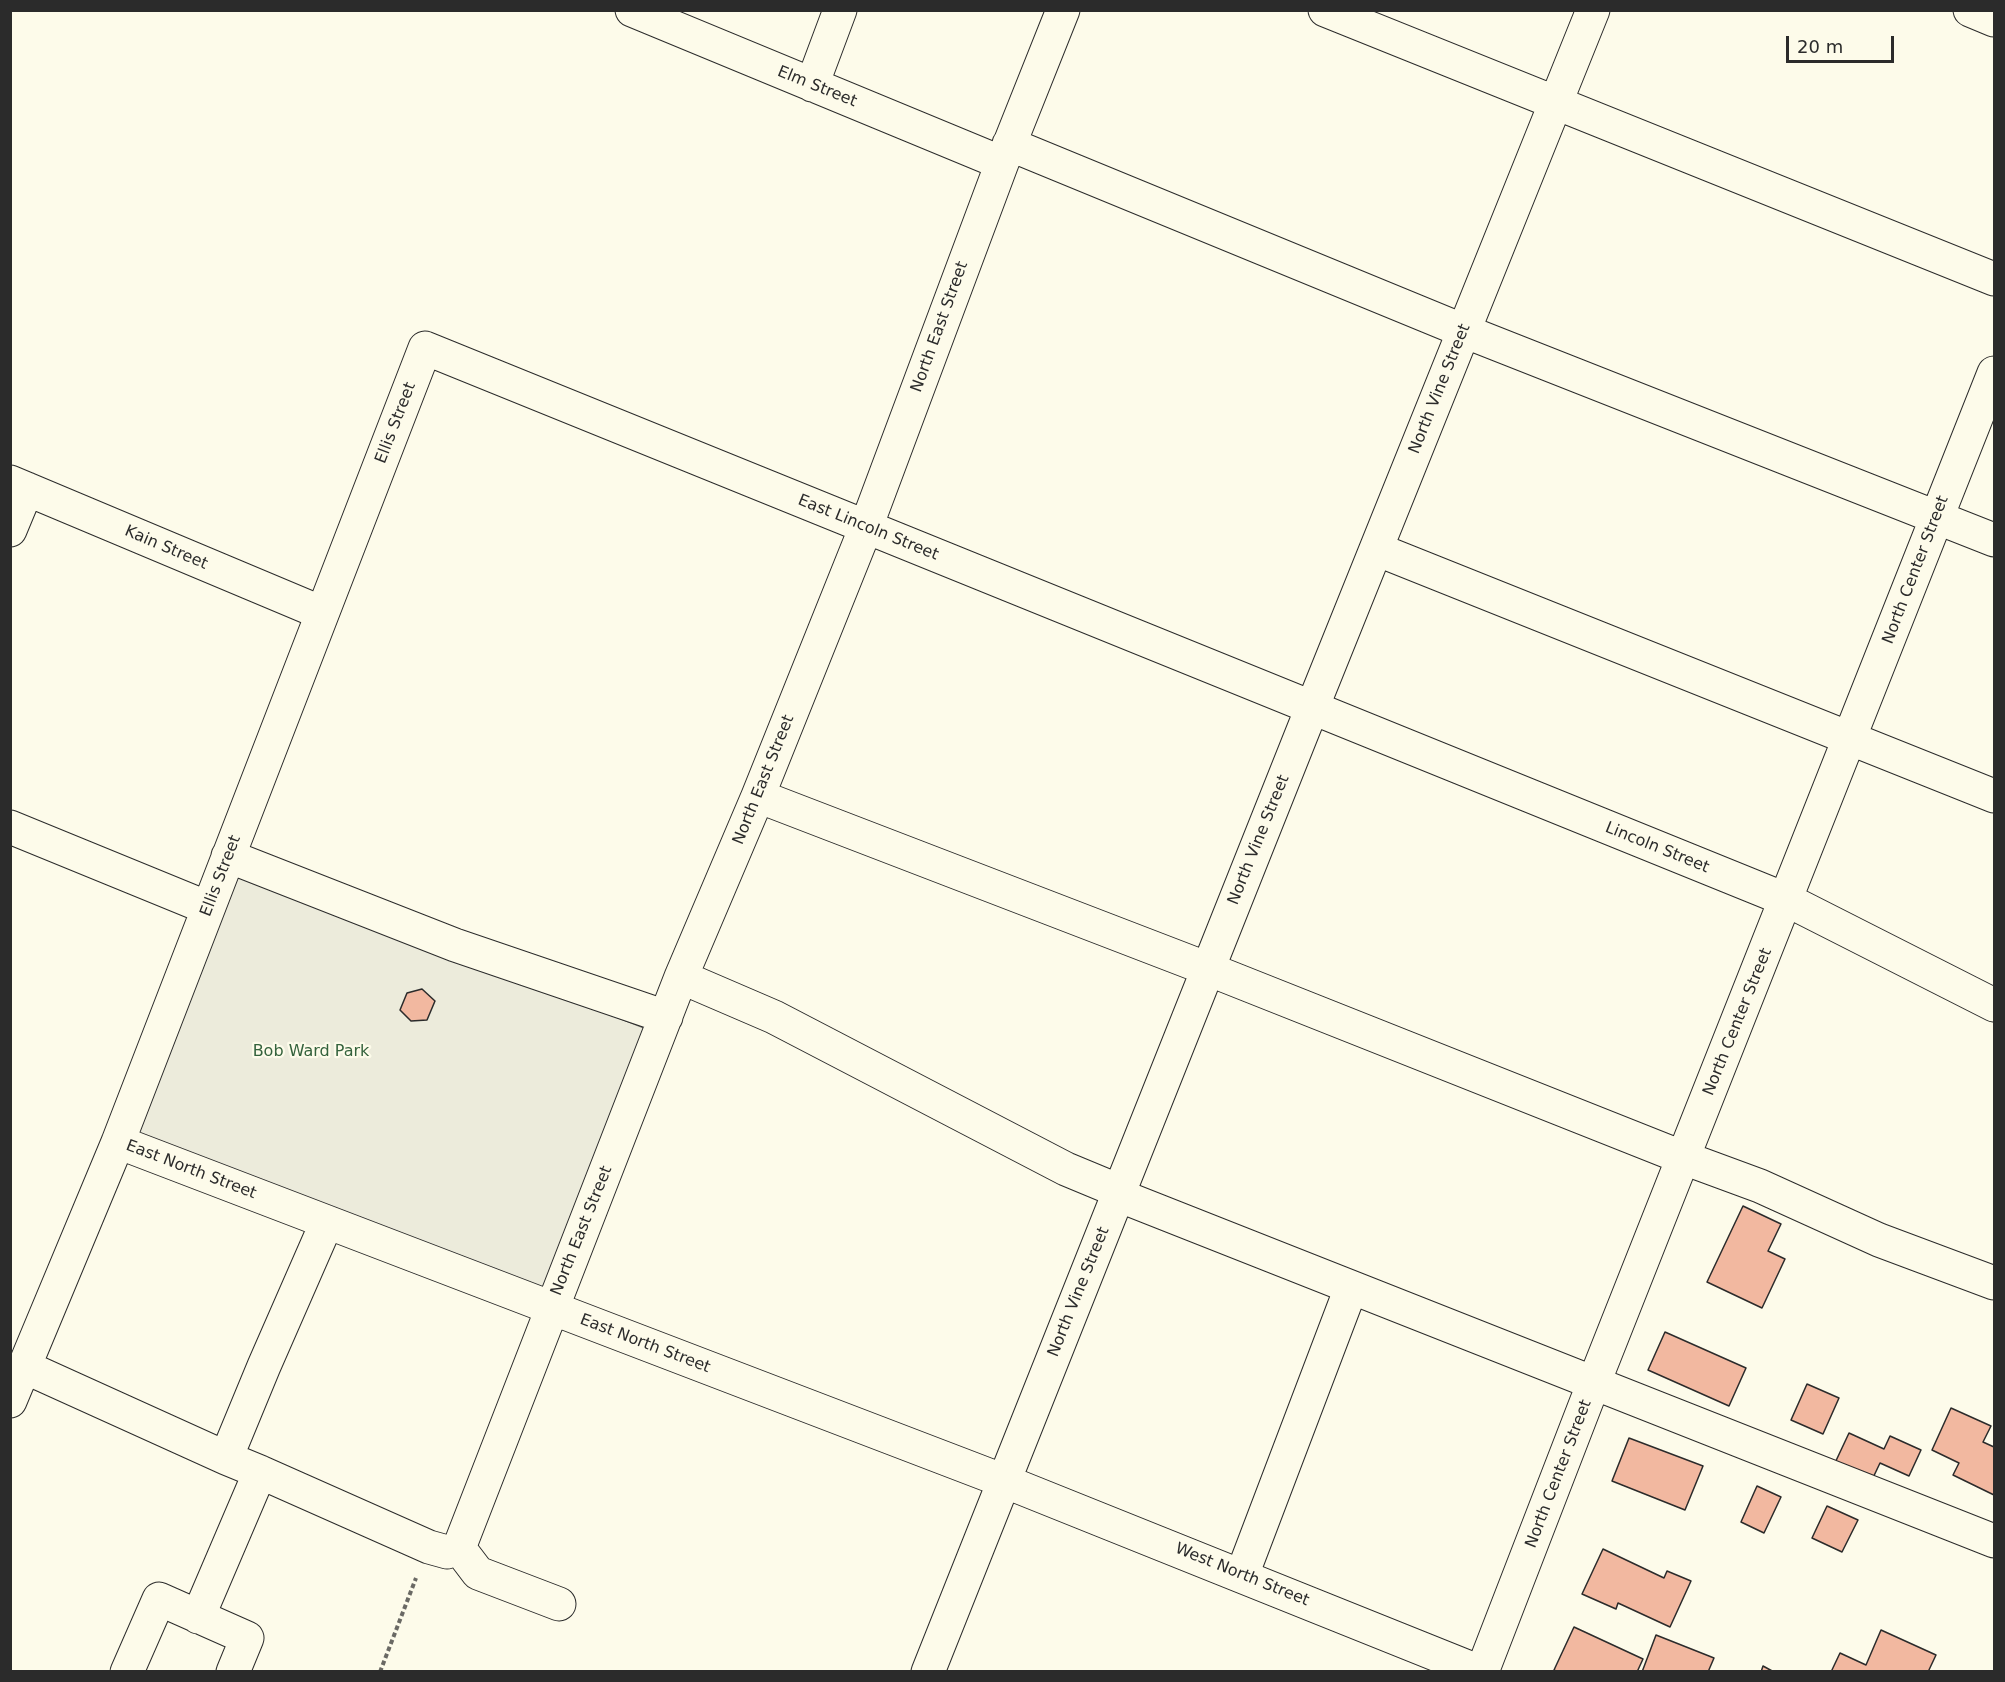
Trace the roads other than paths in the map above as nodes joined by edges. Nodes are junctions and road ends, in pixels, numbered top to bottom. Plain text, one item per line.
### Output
1 (632, 10) edge
2 (840, 10) edge
3 (1063, 10) edge
4 (1325, 10) edge
5 (1593, 10) edge
6 (1970, 10) edge
7 (1995, 20) edge
8 (812, 85) junction
9 (1555, 103) junction
10 (1005, 153) junction
11 (1995, 279) edge
12 (1464, 331) junction
13 (425, 348) joint
14 (1995, 373) edge
15 (19, 486) edge
16 (1936, 516) junction
17 (866, 527) junction
18 (10, 530) edge
19 (1995, 540) edge
20 (1376, 549) junction
21 (322, 613) junction
22 (1312, 708) junction
23 (1850, 739) junction
24 (758, 796) junction
25 (1995, 796) edge
26 (10, 827) edge
27 (228, 856) junction
28 (1787, 900) junction
29 (208, 908) junction
30 (1208, 969) junction
31 (681, 977) junction
32 (1995, 1005) edge
33 (666, 1017) junction
34 (118, 1142) junction
35 (1684, 1158) junction
36 (1119, 1193) junction
37 (327, 1222) junction
38 (1995, 1283) edge
39 (1351, 1288) junction
40 (551, 1308) junction
41 (25, 1367) junction
42 (1594, 1384) junction
43 (10, 1401) edge
44 (226, 1458) junction
45 (260, 1472) junction
46 (1004, 1481) junction
47 (1995, 1541) edge
48 (459, 1548) junction
49 (1242, 1575) junction
50 (559, 1604) dead end
51 (198, 1617) junction
52 (127, 1671) edge
53 (233, 1671) edge
54 (928, 1671) edge
55 (1481, 1671) edge

1 - 8 street, Elm Street
2 - 8 street
3 - 10 street, North East Street
4 - 9 street
5 - 9 street, North Vine Street
6 - 7 street
8 - 10 street, Elm Street
9 - 11 street
9 - 12 street, North Vine Street
10 - 12 street, Elm Street
10 - 17 street, North East Street
12 - 16 street, Elm Street
12 - 20 street, North Vine Street
13 - 17 street, East Lincoln Street
13 - 21 street, Ellis Street
14 - 16 street, North Center Street
15 - 18 street
15 - 21 street, Kain Street
16 - 19 street, Elm Street
16 - 23 street, North Center Street
17 - 22 street, East Lincoln Street
17 - 24 street, North East Street
20 - 22 street, North Vine Street
20 - 23 street
21 - 27 street, Ellis Street
22 - 28 street, Lincoln Street
22 - 30 street, North Vine Street
23 - 25 street
23 - 28 street, North Center Street
24 - 30 street
24 - 31 street, North East Street
26 - 29 street
27 - 29 street, Ellis Street
27 - 33 street
28 - 32 street, Lincoln Street
28 - 35 street, North Center Street
29 - 34 street, Ellis Street
30 - 35 street
30 - 36 street, North Vine Street
31 - 33 street, North East Street
31 - 36 street
33 - 40 street, North East Street
34 - 37 street, East North Street
34 - 41 street, Ellis Street
35 - 38 street
35 - 42 street, North Center Street
36 - 39 street
36 - 46 street, North Vine Street
37 - 40 street, East North Street
37 - 44 street
39 - 42 street
39 - 49 street
40 - 46 street, East North Street
40 - 48 street, North East Street
41 - 43 street, Ellis Street
41 - 44 street
42 - 47 street
42 - 55 street, North Center Street
44 - 45 street
45 - 48 street
45 - 51 street
46 - 49 street, West North Street
46 - 54 street, North Vine Street
48 - 50 street
49 - 55 street, West North Street
51 - 52 street
51 - 53 street

